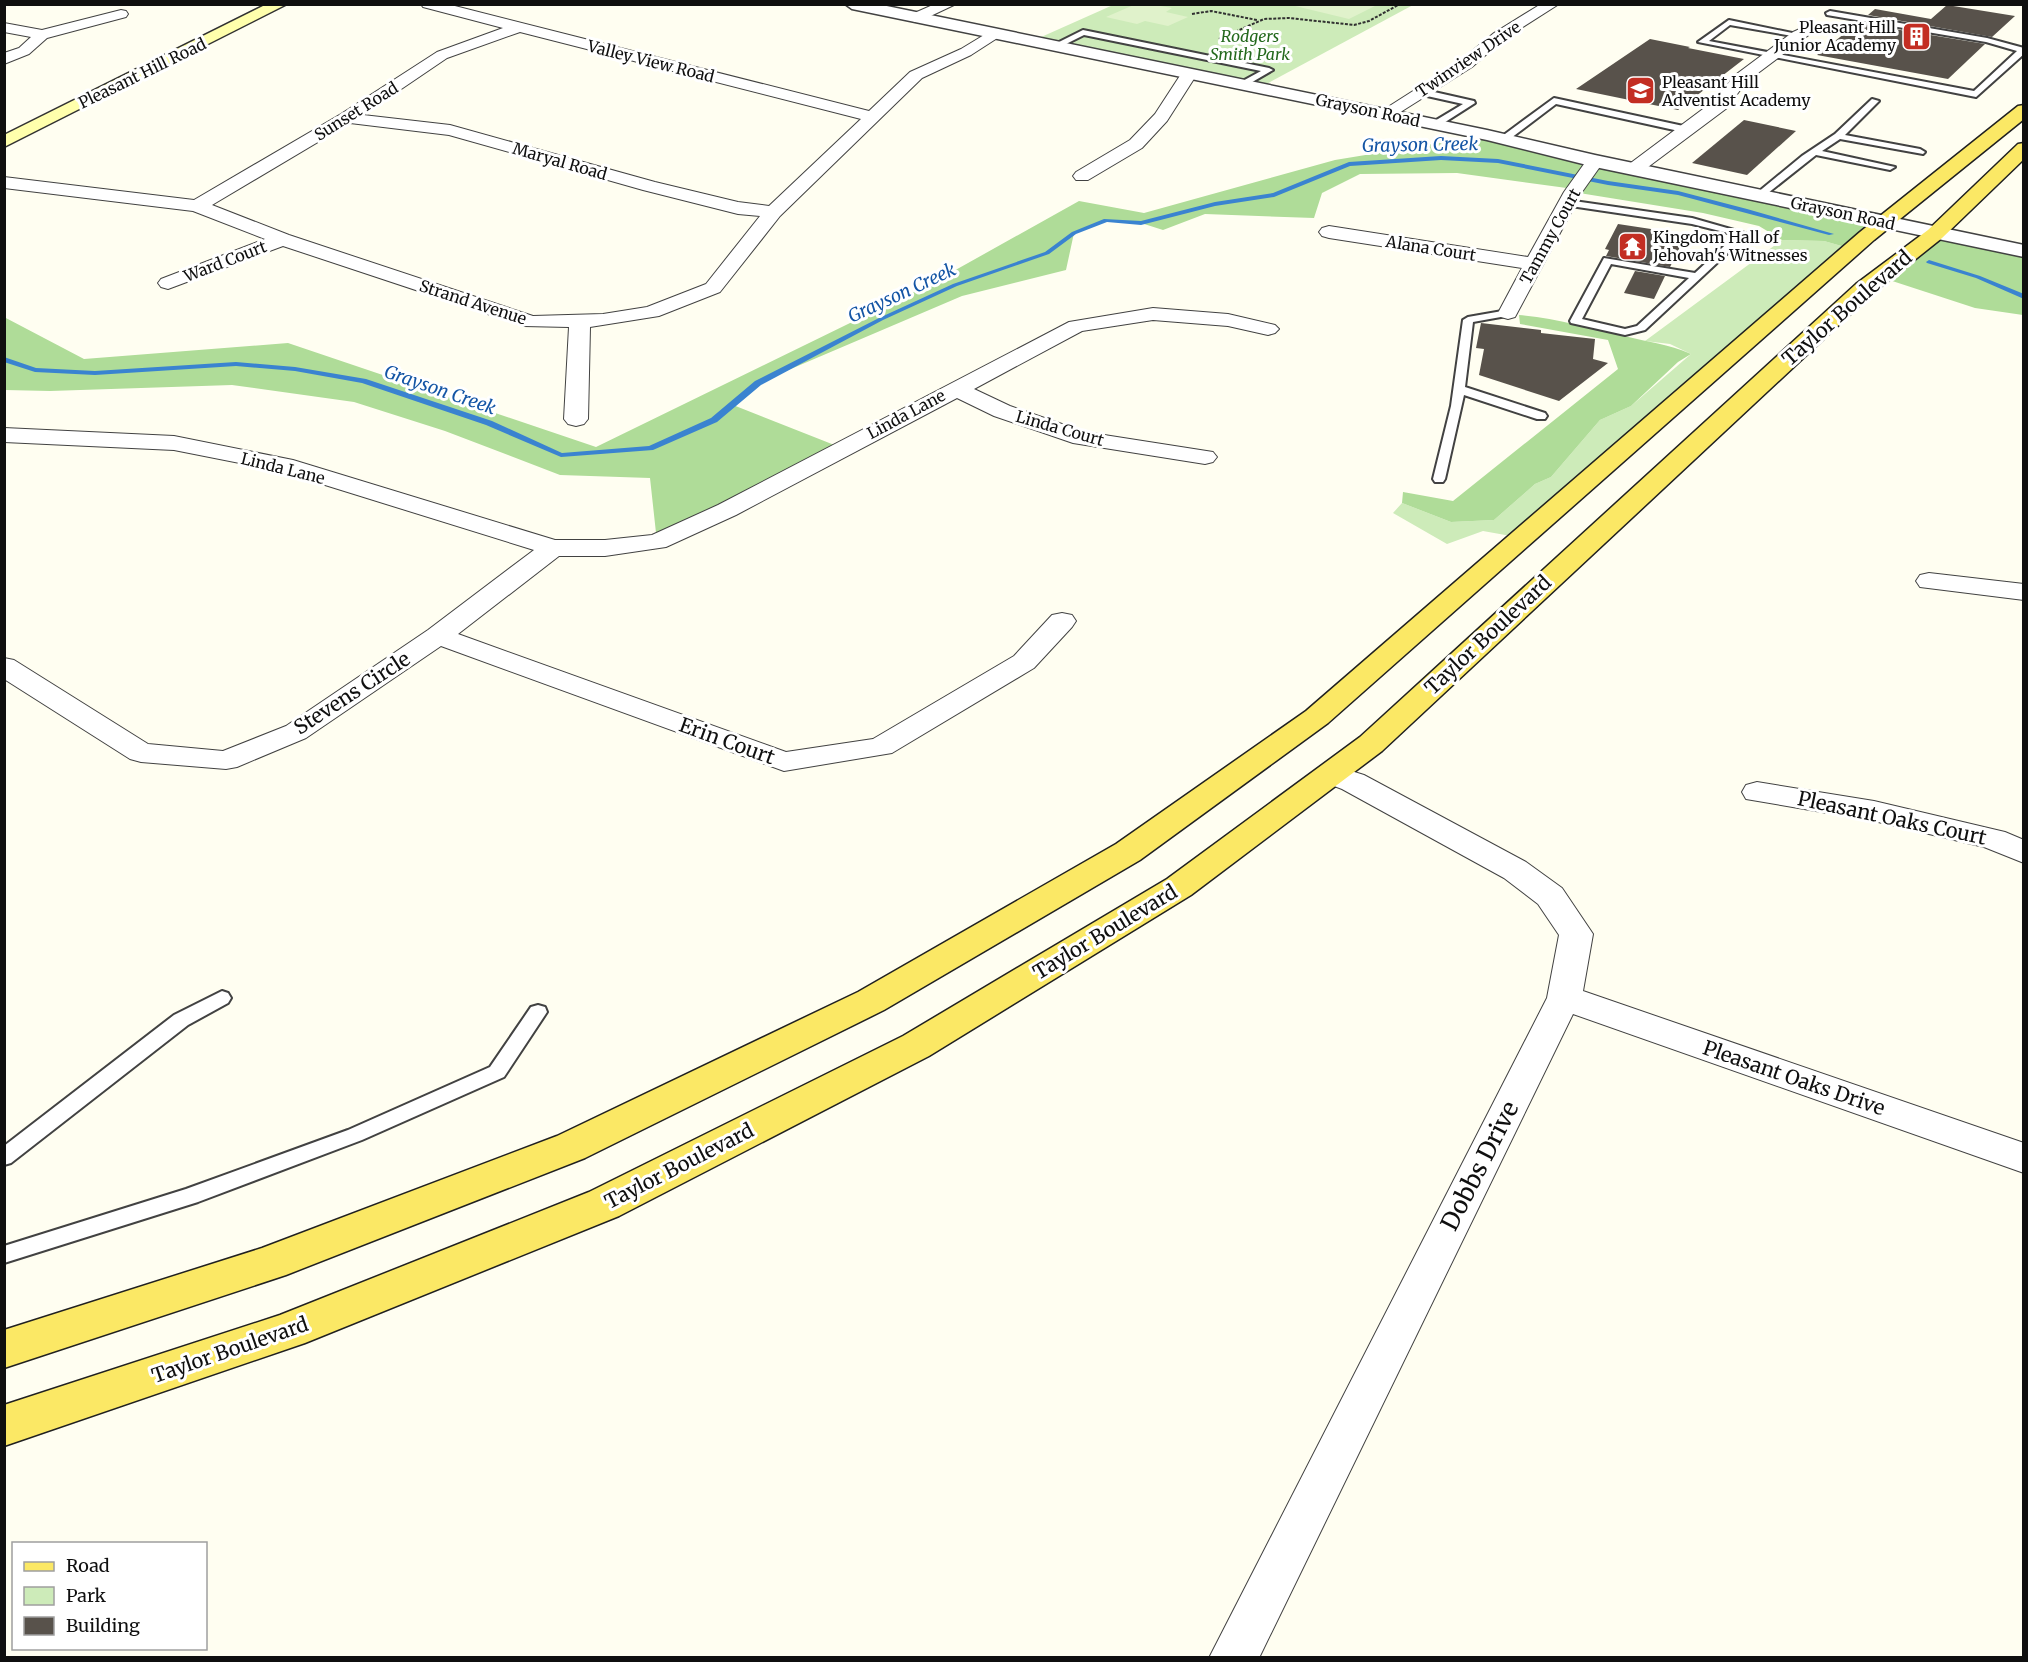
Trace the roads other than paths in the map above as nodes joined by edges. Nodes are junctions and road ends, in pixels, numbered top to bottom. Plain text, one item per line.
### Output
1 (249, 4) edge
2 (280, 4) edge
3 (428, 4) edge
4 (852, 4) edge
5 (949, 4) edge
6 (1552, 4) edge
7 (1836, 4) edge
8 (1830, 13) junction
9 (121, 14) dead end
10 (915, 18) junction
11 (4, 27) edge
12 (519, 27) junction
13 (1804, 31) junction
14 (42, 35) junction
15 (994, 35) junction
16 (1053, 47) junction
17 (1771, 55) junction
18 (4, 59) edge
19 (1189, 74) junction
20 (1242, 85) junction
21 (1421, 92) junction
22 (1875, 101) dead end
23 (47, 102) dead end
24 (2024, 110) edge
25 (1385, 114) junction
26 (874, 117) junction
27 (347, 118) junction
28 (1436, 124) junction
29 (1688, 130) junction
30 (1838, 136) junction
31 (1504, 139) junction
32 (4, 142) edge
33 (2024, 148) edge
34 (1815, 152) junction
35 (1920, 152) dead end
36 (1591, 165) junction
37 (1890, 167) dead end
38 (1634, 169) junction
39 (1082, 176) dead end
40 (4, 182) edge
41 (1760, 195) junction
42 (1571, 196) junction
43 (197, 206) junction
44 (773, 212) junction
45 (1884, 222) junction
46 (1329, 232) dead end
47 (1935, 234) junction
48 (282, 239) junction
49 (2024, 251) edge
50 (1533, 264) junction
51 (1696, 276) junction
52 (168, 283) dead end
53 (1508, 313) joint
54 (580, 321) junction
55 (1268, 329) dead end
56 (955, 388) junction
57 (1459, 389) junction
58 (1541, 416) dead end
59 (576, 418) dead end
60 (4, 435) edge
61 (1205, 457) dead end
62 (1439, 479) dead end
63 (553, 548) junction
64 (1929, 581) dead end
65 (2024, 591) edge
66 (1062, 621) dead end
67 (438, 636) junction
68 (4, 666) edge
69 (1332, 774) junction
70 (1757, 792) dead end
71 (2024, 853) edge
72 (222, 998) dead end
73 (1564, 998) junction
74 (538, 1012) dead end
75 (4, 1157) edge
76 (2024, 1158) edge
77 (4, 1255) edge
78 (4, 1350) edge
79 (4, 1426) edge
80 (1233, 1658) edge

1 - 23 main road, Pleasant Hill Road
2 - 32 main road, Pleasant Hill Road
3 - 12 street, Valley View Road
4 - 10 street, Grayson Road
5 - 10 street
6 - 21 street, Twinview Drive
7 - 8 lane
8 - 13 lane
8 - 17 lane
9 - 14 street
10 - 15 street, Grayson Road
11 - 14 street
12 - 26 street, Valley View Road
12 - 27 street, Sunset Road
13 - 17 street
13 - 17 lane
14 - 18 street
15 - 16 street, Grayson Road
15 - 26 street, Strand Avenue
16 - 19 street, Grayson Road
16 - 20 lane
17 - 29 street
19 - 20 street, Grayson Road
19 - 39 street
20 - 25 street, Grayson Road
21 - 25 street, Twinview Drive
21 - 28 lane
22 - 30 lane
24 - 45 main road, Taylor Boulevard
25 - 28 street, Grayson Road
26 - 44 street, Strand Avenue
27 - 43 street, Sunset Road
27 - 44 street, Maryal Road
28 - 31 street, Grayson Road
29 - 31 lane
29 - 38 street
30 - 34 lane
30 - 35 lane
31 - 36 street, Grayson Road
33 - 47 main road, Taylor Boulevard
34 - 37 lane
34 - 41 lane
36 - 38 street, Grayson Road
36 - 42 street, Tammy Court
38 - 41 street, Grayson Road
40 - 43 street, Strand Avenue
41 - 45 street, Grayson Road
42 - 50 street, Tammy Court
42 - 51 lane
43 - 48 street, Strand Avenue
44 - 54 street, Strand Avenue
45 - 47 street, Grayson Road
45 - 78 main road, Taylor Boulevard
46 - 50 street, Alana Court
47 - 49 street, Grayson Road
47 - 69 main road, Taylor Boulevard
48 - 52 street, Ward Court
48 - 54 street, Strand Avenue
50 - 53 street, Tammy Court
51 - 51 lane
53 - 57 lane
54 - 59 street
55 - 56 street, Linda Lane
56 - 61 street, Linda Court
56 - 63 street, Linda Lane
57 - 58 lane
57 - 62 lane
60 - 63 street, Linda Lane
63 - 67 street
64 - 65 street
66 - 67 street, Erin Court
67 - 68 street, Stevens Circle
69 - 73 street, Dobbs Drive
69 - 79 main road, Taylor Boulevard
70 - 71 street, Pleasant Oaks Court
72 - 75 lane
73 - 76 street, Pleasant Oaks Drive
73 - 80 street, Dobbs Drive
74 - 77 lane

